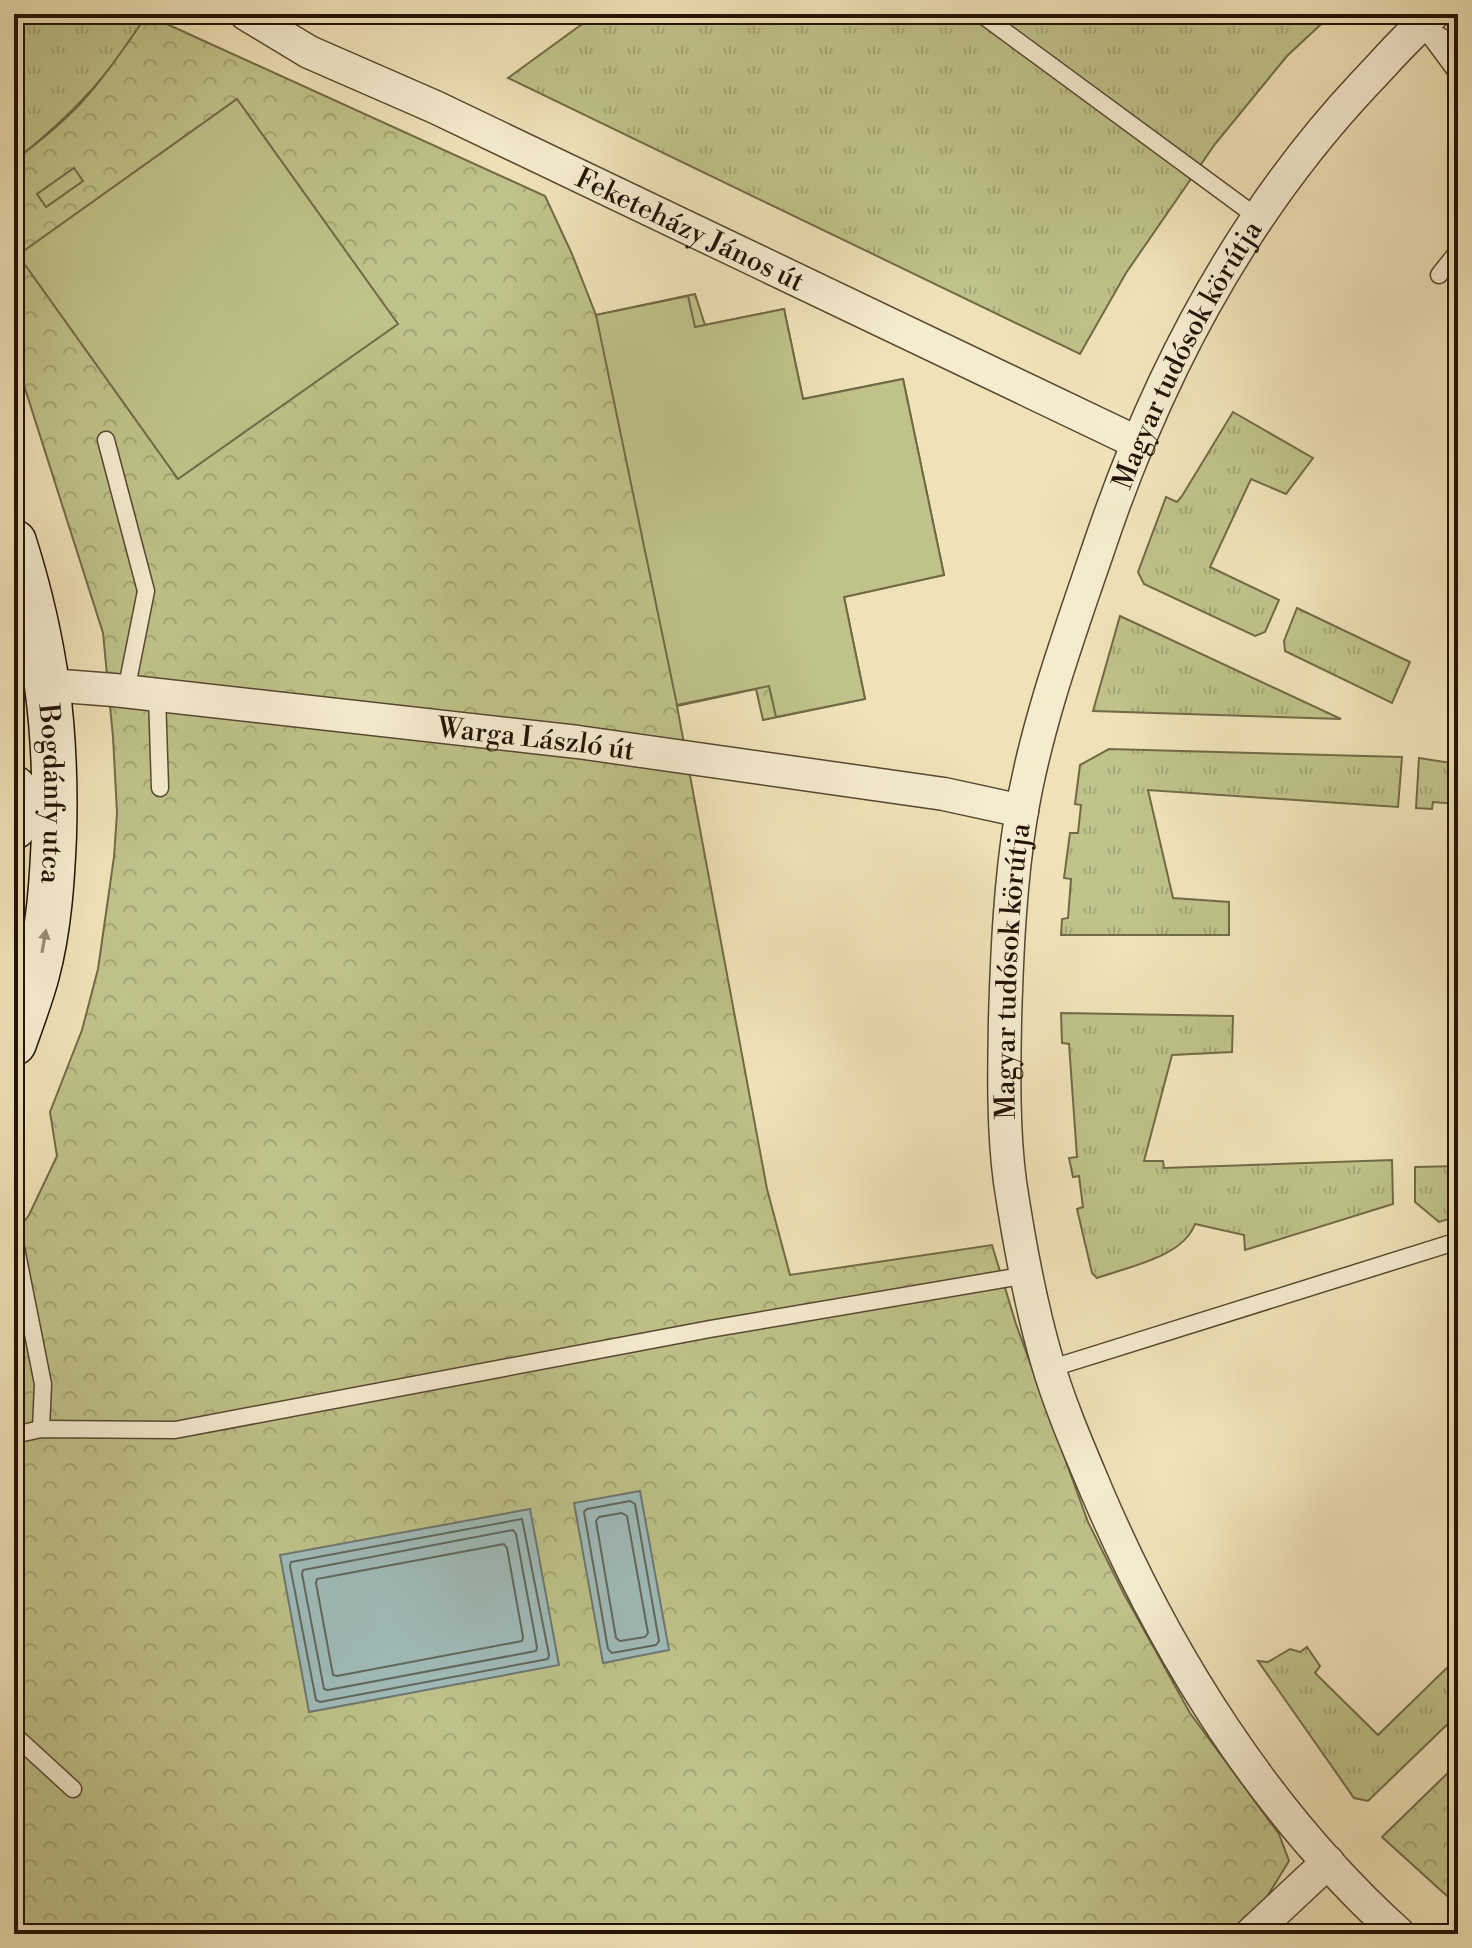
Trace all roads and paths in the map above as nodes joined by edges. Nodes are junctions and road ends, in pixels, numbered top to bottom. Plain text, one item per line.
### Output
1 (246, 14) edge
2 (981, 14) edge
3 (1427, 19) edge
4 (1458, 47) edge
5 (1458, 74) edge
6 (1257, 217) junction
7 (1458, 251) edge
8 (1439, 275) dead end
9 (106, 440) dead end
10 (1136, 442) junction
11 (14, 542) edge
12 (49, 685) junction
13 (141, 693) junction
14 (14, 788) edge
15 (160, 788) dead end
16 (1022, 811) junction
17 (14, 827) edge
18 (14, 1043) edge
19 (14, 1238) edge
20 (1458, 1241) edge
21 (1027, 1275) junction
22 (1049, 1369) junction
23 (41, 1429) junction
24 (14, 1435) edge
25 (14, 1735) edge
26 (73, 1789) dead end
27 (1328, 1862) junction
28 (1251, 1934) edge
29 (1399, 1934) edge

1 - 10 street, Feketeházy János út
2 - 6 lane
3 - 4 lane
3 - 5 lane
3 - 6 street, Magyar tudósok körútja
6 - 10 street, Magyar tudósok körútja
7 - 8 lane
9 - 13 lane
10 - 16 street, Magyar tudósok körútja
11 - 12 main road, Bogdánfy utca
12 - 13 street, Warga László út
18 -> 12 main road, Bogdánfy utca
13 - 15 lane
13 - 16 street, Warga László út
14 - 17 main road, Bogdánfy utca
16 - 21 street, Magyar tudósok körútja
19 - 23 lane
20 - 22 lane
21 - 22 street, Magyar tudósok körútja
21 - 23 lane
22 - 27 street, Magyar tudósok körútja
23 - 24 lane
25 - 26 lane
27 - 28 street
27 - 29 street, Magyar tudósok körútja

